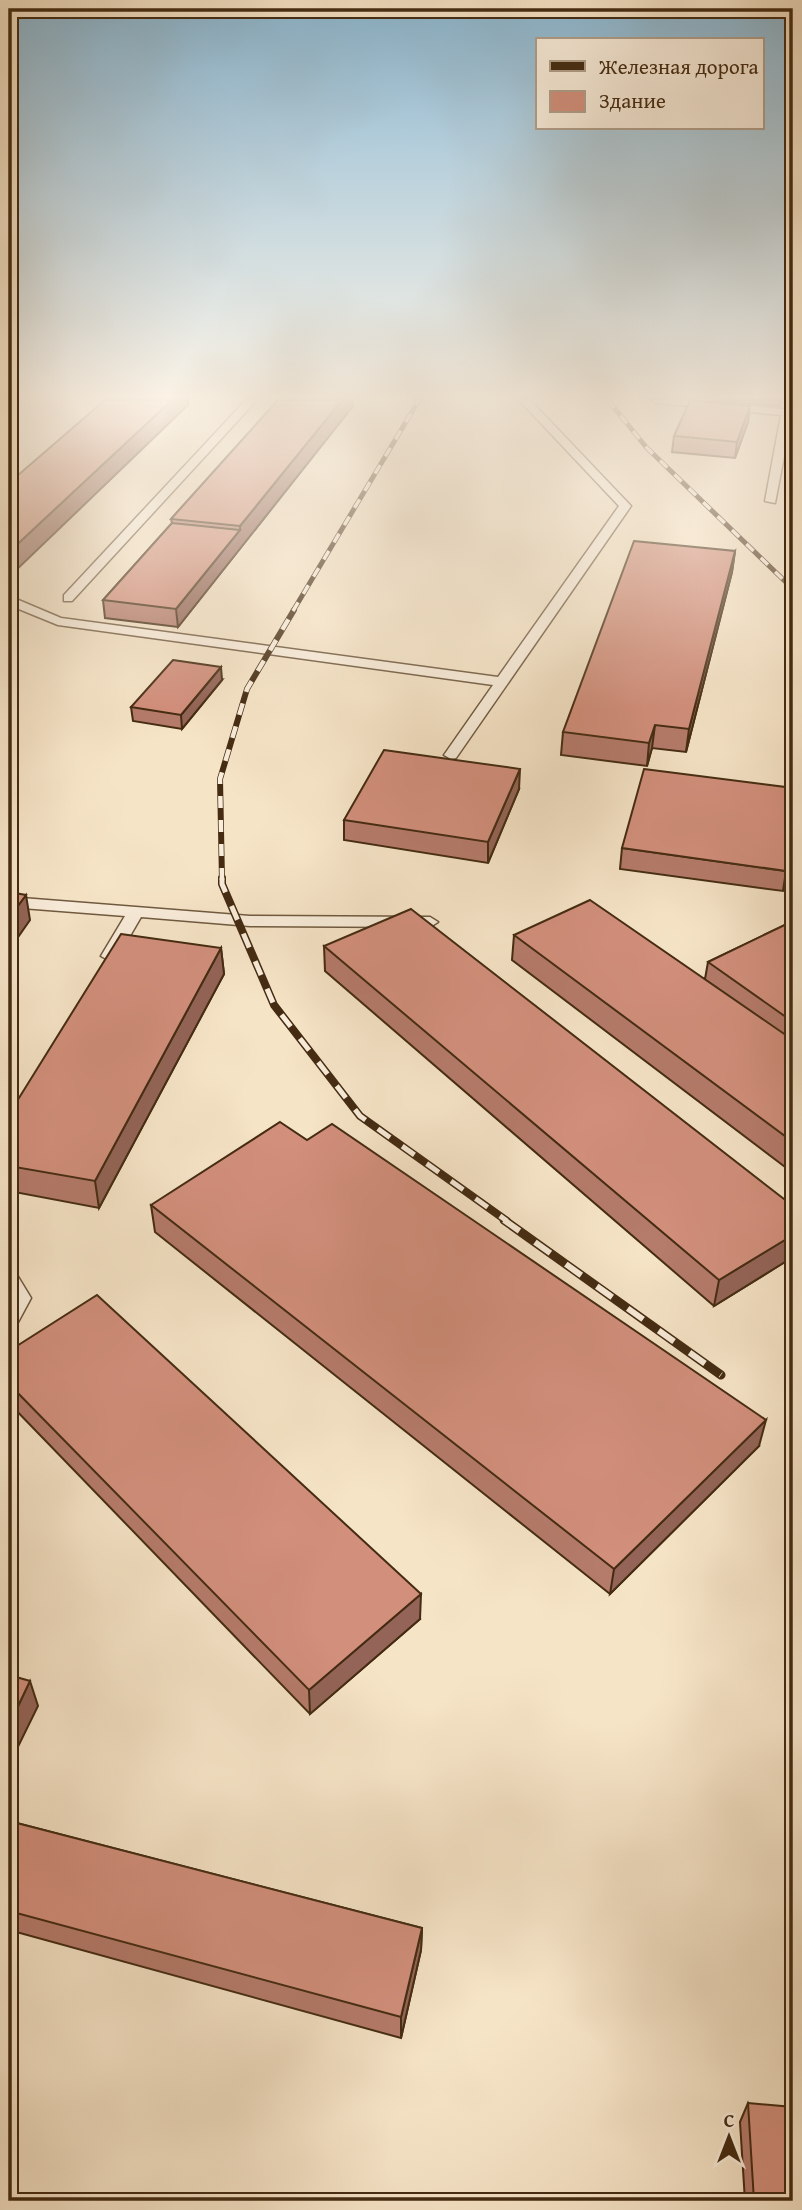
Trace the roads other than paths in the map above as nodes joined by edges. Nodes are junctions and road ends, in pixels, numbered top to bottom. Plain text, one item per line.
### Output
1 (156, 503) edge
2 (622, 503) edge
3 (68, 598) dead end
4 (9, 600) edge
5 (502, 682) junction
6 (451, 755) dead end
7 (9, 902) edge
8 (136, 912) junction
9 (430, 922) edge
10 (101, 972) edge
11 (9, 1281) edge
12 (9, 1318) edge

1 - 3 lane
2 - 5 lane
4 - 5 lane
5 - 6 lane
7 - 8 lane
8 - 9 lane
8 - 10 lane
11 - 12 lane

